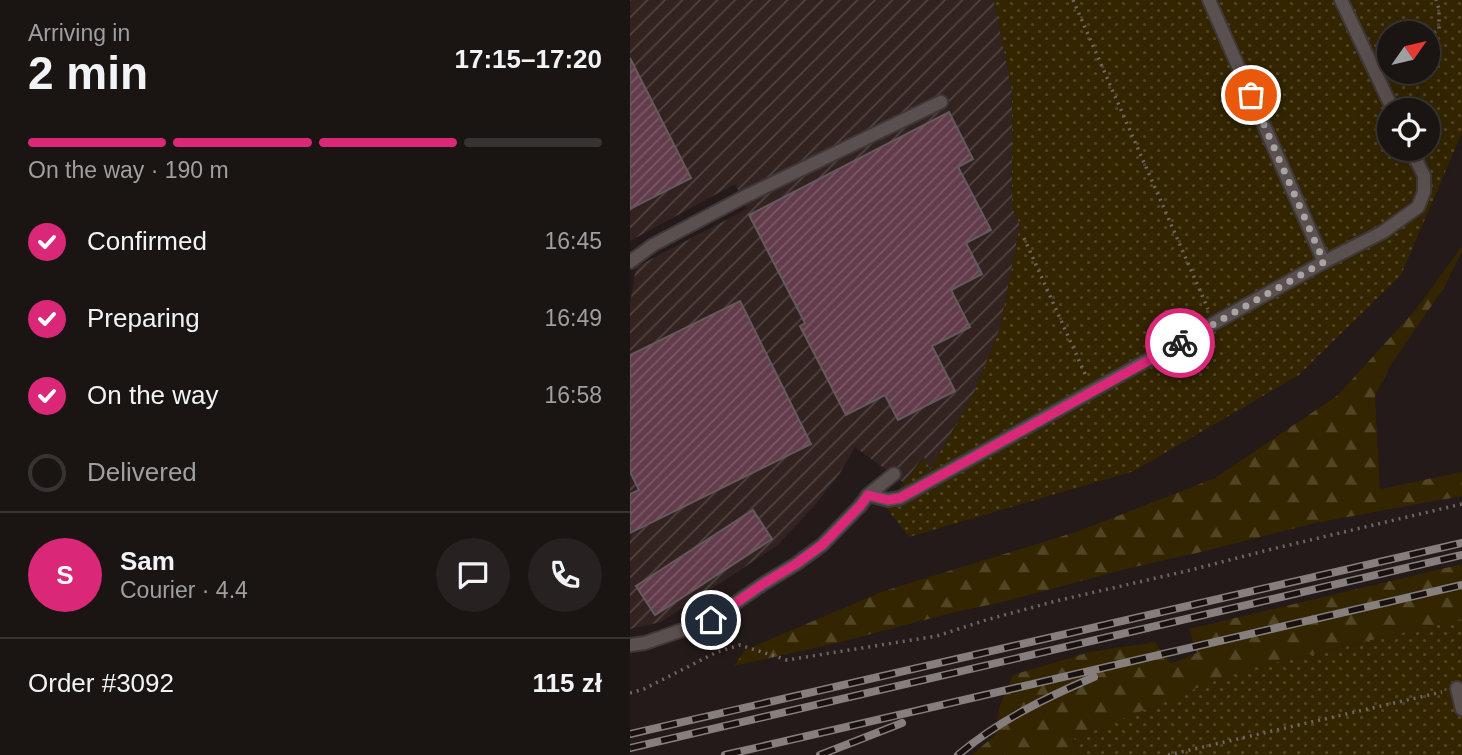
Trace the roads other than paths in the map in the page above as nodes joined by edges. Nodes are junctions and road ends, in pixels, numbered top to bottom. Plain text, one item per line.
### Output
1 (1209, 0) edge
2 (1341, 0) edge
3 (1387, 98) edge
4 (941, 102) dead end
5 (1417, 161) edge
6 (630, 262) edge
7 (1324, 262) junction
8 (894, 474) dead end
9 (868, 495) junction
10 (630, 645) edge
11 (1457, 688) road end
12 (1462, 709) edge

1 - 7 lane
2 - 3 lane
4 - 6 lane
5 - 7 lane
7 - 9 lane
8 - 9 lane
9 - 10 lane
11 - 12 lane

